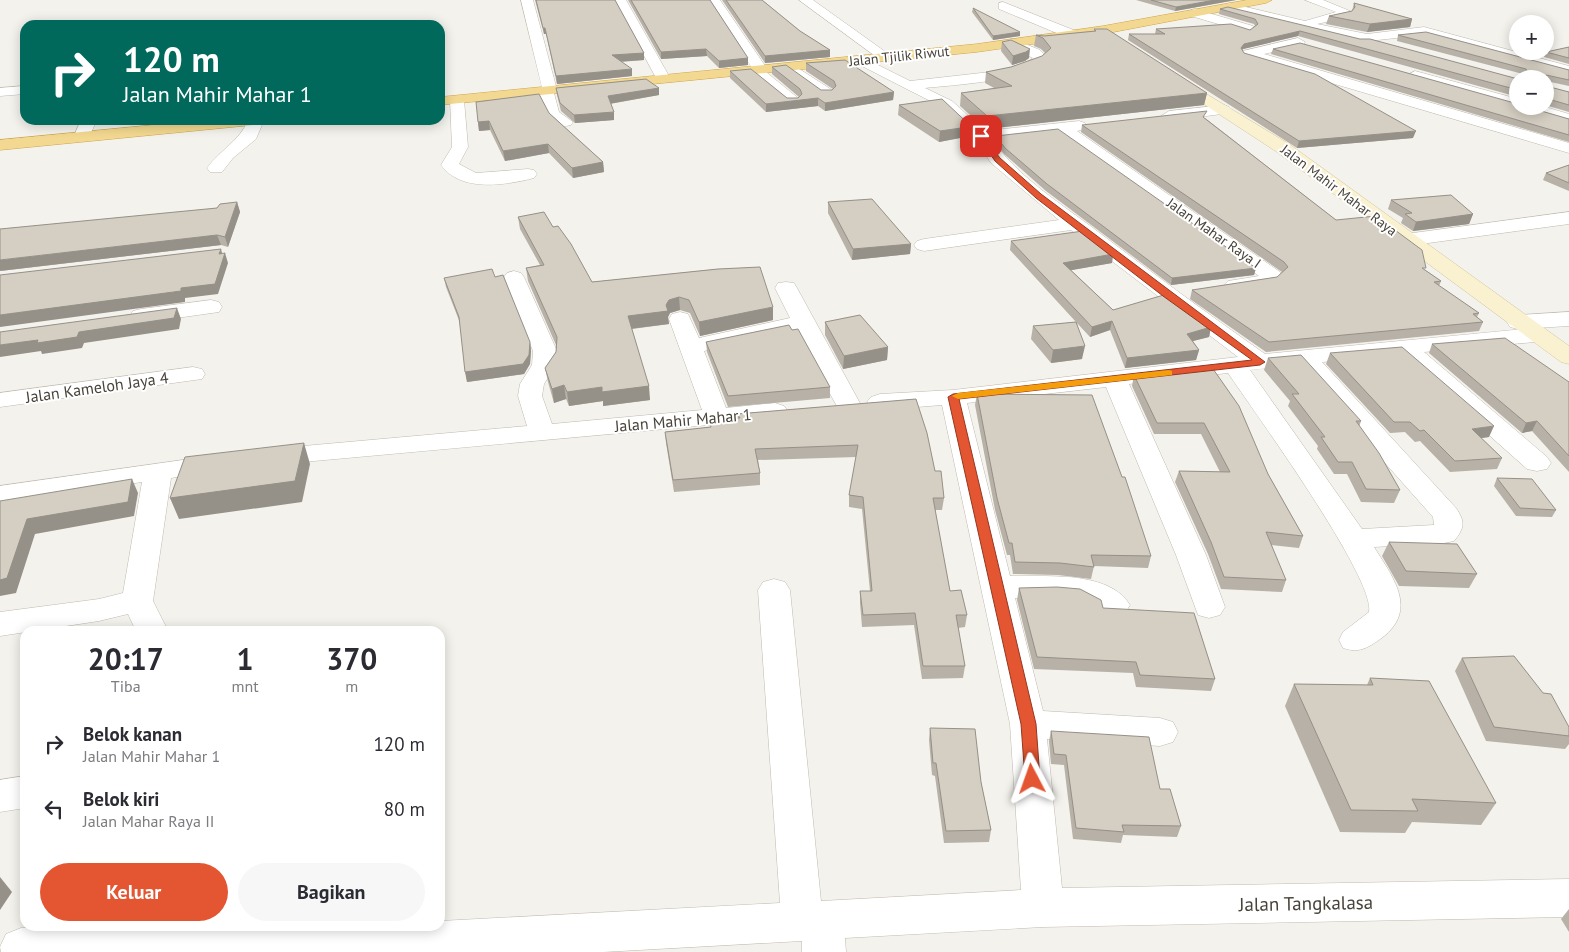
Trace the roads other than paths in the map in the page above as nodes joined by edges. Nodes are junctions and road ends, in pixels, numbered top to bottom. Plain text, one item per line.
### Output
1 (527, 0) edge
2 (620, 0) edge
3 (714, 0) edge
4 (805, 0) edge
5 (1266, 0) edge
6 (1311, 0) edge
7 (1027, 3) dead end
8 (1231, 4) edge
9 (1195, 13) junction
10 (1300, 24) junction
11 (1103, 30) junction
12 (1072, 34) junction
13 (1373, 39) junction
14 (1013, 43) junction
15 (1125, 44) edge
16 (1400, 47) edge
17 (888, 58) junction
18 (859, 61) junction
19 (790, 67) junction
20 (1159, 68) edge
21 (758, 70) junction
22 (1569, 70) edge
23 (1406, 73) edge
24 (662, 76) dead end
25 (909, 85) junction
26 (20, 90) edge
27 (548, 90) junction
28 (0, 92) edge
29 (827, 93) edge
30 (448, 101) edge
31 (793, 101) edge
32 (1509, 102) edge
33 (1224, 110) junction
34 (1554, 115) edge
35 (1158, 118) edge
36 (1569, 119) edge
37 (565, 122) dead end
38 (88, 125) edge
39 (200, 125) edge
40 (253, 125) edge
41 (1091, 125) edge
42 (1062, 128) junction
43 (82, 136) junction
44 (981, 136) junction
45 (0, 145) edge
46 (1569, 148) edge
47 (216, 168) dead end
48 (528, 174) dead end
49 (1569, 218) edge
50 (1075, 224) junction
51 (1406, 240) junction
52 (924, 245) dead end
53 (514, 276) dead end
54 (786, 288) dead end
55 (1166, 294) junction
56 (211, 307) dead end
57 (125, 318) edge
58 (680, 319) dead end
59 (1569, 319) edge
60 (804, 324) junction
61 (1526, 328) junction
62 (691, 347) junction
63 (1404, 347) junction
64 (1304, 357) junction
65 (1569, 357) edge
66 (1248, 364) junction
67 (193, 374) dead end
68 (1115, 380) junction
69 (953, 397) junction
70 (0, 400) edge
71 (848, 405) junction
72 (717, 417) junction
73 (542, 433) junction
74 (1537, 463) dead end
75 (158, 472) junction
76 (0, 495) edge
77 (1354, 539) junction
78 (997, 587) junction
79 (774, 590) dead end
80 (137, 601) junction
81 (1114, 605) dead end
82 (1209, 607) dead end
83 (0, 624) edge
84 (150, 626) edge
85 (1355, 640) dead end
86 (1028, 724) junction
87 (1160, 732) dead end
88 (20, 793) edge
89 (0, 796) edge
90 (1569, 898) edge
91 (1043, 908) junction
92 (816, 931) edge
93 (24, 942) edge

1 - 27 street
2 - 24 street
3 - 21 street
4 - 17 street
5 - 8 highway, Jalan Tjilik Riwut
6 - 10 street
7 - 12 street
8 - 9 highway, Jalan Tjilik Riwut
8 - 10 street
9 - 11 highway, Jalan Tjilik Riwut
9 - 46 street
10 - 13 street
11 - 12 highway, Jalan Tjilik Riwut
11 - 15 main road
12 - 14 highway, Jalan Tjilik Riwut
13 - 16 street
13 - 22 street
14 - 17 highway, Jalan Tjilik Riwut
14 - 25 street
17 - 18 highway, Jalan Tjilik Riwut
18 - 19 highway, Jalan Tjilik Riwut
18 - 25 street
19 - 21 highway, Jalan Tjilik Riwut
19 - 29 street
20 - 33 main road, Jalan Mahir Mahar Raya
21 - 27 highway, Jalan Tjilik Riwut
21 - 31 street
23 - 32 street
25 - 44 street
26 - 28 street
27 - 30 highway, Jalan Tjilik Riwut
27 - 37 street
30 - 48 street
33 - 35 street
33 - 51 main road, Jalan Mahir Mahar Raya
34 - 36 street
38 - 43 street
39 - 43 highway
40 - 47 street
41 - 42 street
42 - 44 street
42 - 55 street, Jalan Mahar Raya I
43 - 45 highway
44 - 50 street
49 - 51 street
50 - 52 street
50 - 55 street
51 - 61 main road, Jalan Mahir Mahar Raya
53 - 73 street
54 - 60 street
55 - 66 street
56 - 57 street
58 - 62 street
59 - 61 street, Jalan Mahir Mahar 1
60 - 62 street
60 - 71 street
61 - 63 street, Jalan Mahir Mahar 1
61 - 65 main road, Jalan Mahir Mahar Raya
62 - 72 street
63 - 64 street, Jalan Mahir Mahar 1
63 - 74 street
64 - 66 street, Jalan Mahir Mahar 1
64 - 77 street
66 - 68 street, Jalan Mahir Mahar 1
66 - 77 street
67 - 70 street, Jalan Kameloh Jaya 4
68 - 69 street, Jalan Mahir Mahar 1
68 - 82 street
69 - 71 street, Jalan Mahir Mahar 1
69 - 78 street
71 - 72 street, Jalan Mahir Mahar 1
72 - 73 street, Jalan Mahir Mahar 1
73 - 75 street, Jalan Mahir Mahar 1
75 - 76 street, Jalan Mahir Mahar 1
75 - 80 street
77 - 85 street
78 - 81 street
78 - 86 street
79 - 92 street
80 - 83 street
80 - 84 street
86 - 87 street
86 - 91 street
88 - 89 street
90 - 91 street, Jalan Tangkalasa
91 - 92 street, Jalan Tangkalasa
92 - 93 street, Jalan Tangkalasa

